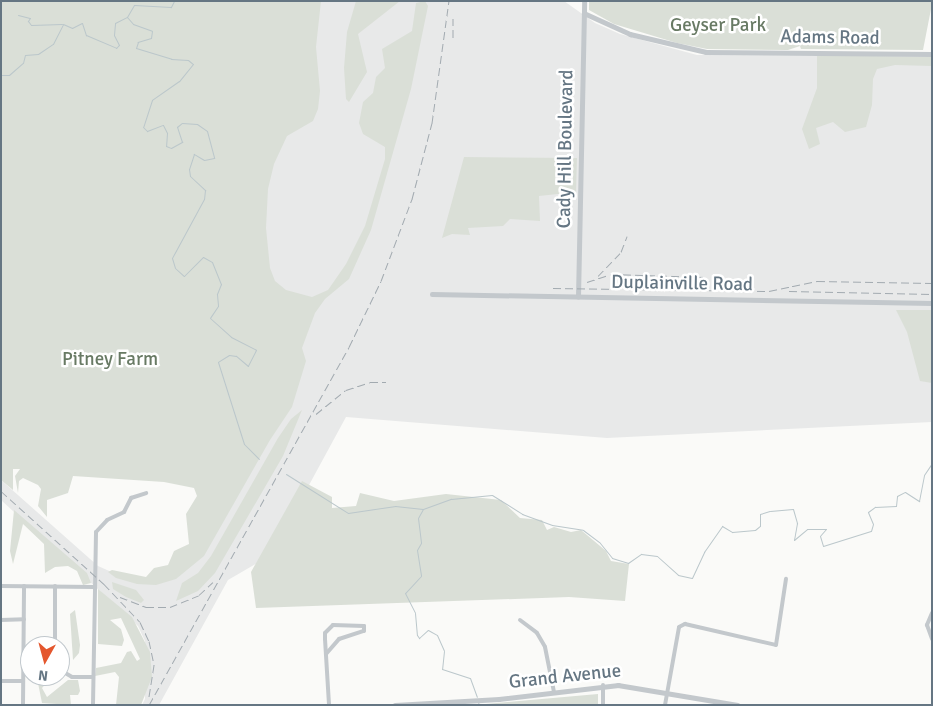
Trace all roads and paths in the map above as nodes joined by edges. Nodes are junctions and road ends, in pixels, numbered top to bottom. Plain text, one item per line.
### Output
1 (584, 1) edge
2 (584, 13) junction
3 (932, 54) edge
4 (432, 294) dead end
5 (578, 298) junction
6 (932, 303) edge
7 (146, 493) dead end
8 (786, 579) dead end
9 (1, 586) edge
10 (24, 586) junction
11 (55, 586) junction
12 (94, 587) junction
13 (932, 613) edge
14 (24, 619) junction
15 (1, 620) edge
16 (520, 620) dead end
17 (24, 636) edge
18 (55, 636) edge
19 (932, 639) edge
20 (326, 654) junction
21 (70, 676) edge
22 (93, 677) junction
23 (1, 681) edge
24 (20, 681) edge
25 (603, 685) junction
26 (24, 686) edge
27 (554, 692) junction
28 (668, 692) junction
29 (23, 705) edge
30 (93, 705) edge
31 (329, 705) edge
32 (396, 705) edge
33 (604, 705) edge
34 (665, 705) edge
35 (737, 705) edge

1 - 2 street, Cady Hill Boulevard
2 - 3 street, Adams Road
2 - 5 street, Cady Hill Boulevard
4 - 5 street, Duplainville Road
5 - 6 street, Duplainville Road
7 - 12 street
8 - 28 street
9 - 10 street
10 - 11 street
10 - 14 street
11 - 12 street
11 - 18 street
12 - 22 street
13 - 19 street
14 - 15 street
14 - 17 street
16 - 27 street
20 - 20 street
20 - 31 street
21 - 22 street
22 - 30 street
23 - 24 street
25 - 27 street, Grand Avenue
25 - 28 street, Grand Avenue
25 - 33 street
26 - 29 street
27 - 32 street, Grand Avenue
28 - 34 street
28 - 35 street, Grand Avenue

